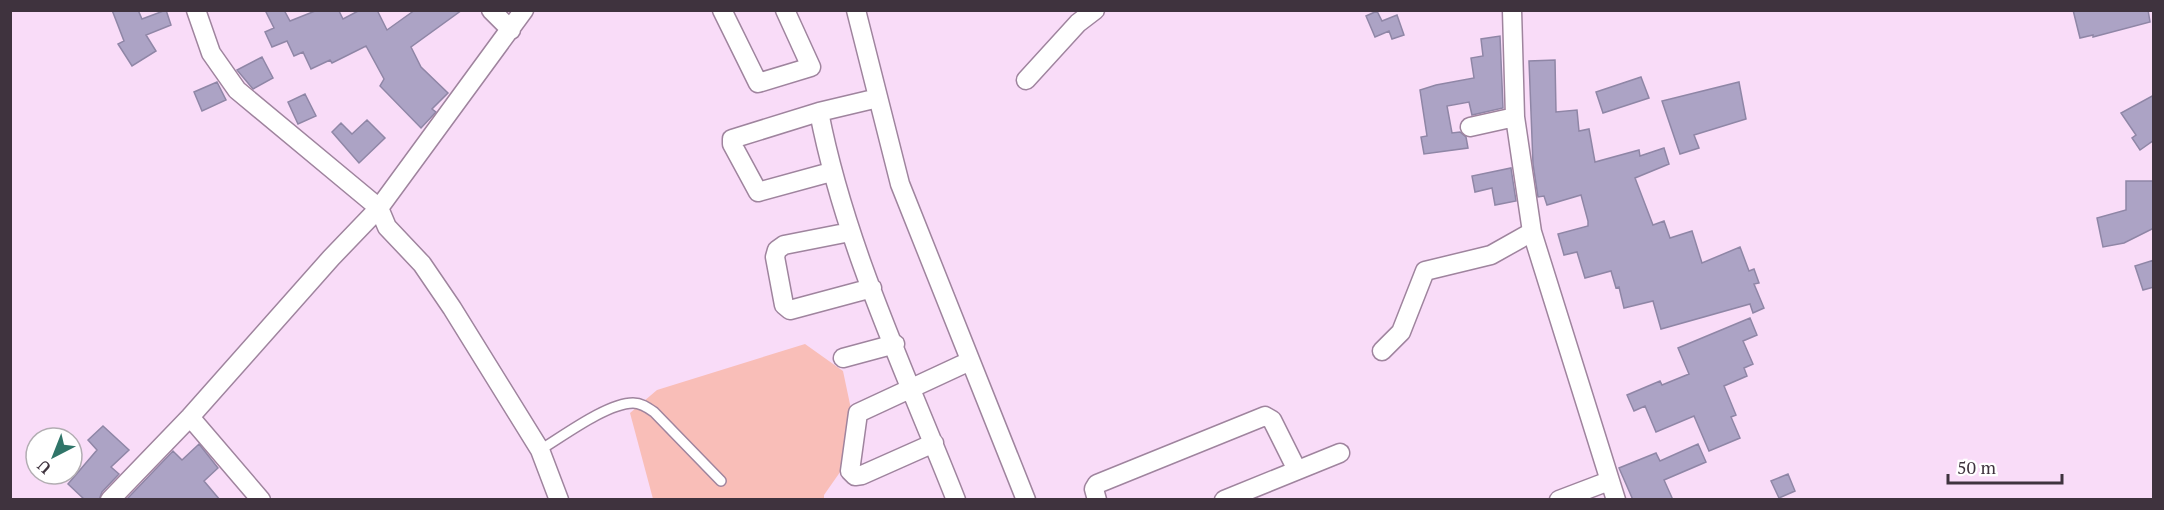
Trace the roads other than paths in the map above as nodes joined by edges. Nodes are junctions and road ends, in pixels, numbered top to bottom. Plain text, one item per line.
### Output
1 (196, 10) edge
2 (491, 10) edge
3 (524, 10) edge
4 (722, 10) edge
5 (785, 10) edge
6 (856, 10) edge
7 (1095, 10) edge
8 (1512, 10) edge
9 (511, 30) junction
10 (1026, 80) dead end
11 (878, 98) junction
12 (819, 112) junction
13 (1515, 117) junction
14 (1470, 128) dead end
15 (831, 172) junction
16 (379, 208) junction
17 (850, 232) junction
18 (1532, 232) junction
19 (872, 288) junction
20 (894, 344) junction
21 (1382, 351) dead end
22 (843, 358) dead end
23 (970, 361) junction
24 (912, 387) junction
25 (190, 417) junction
26 (934, 443) junction
27 (540, 450) junction
28 (1340, 453) dead end
29 (1297, 470) junction
30 (721, 481) dead end
31 (1609, 482) junction
32 (110, 500) edge
33 (261, 500) edge
34 (559, 500) edge
35 (956, 500) edge
36 (1026, 500) edge
37 (1097, 500) edge
38 (1224, 500) edge
39 (1559, 500) edge
40 (1616, 500) edge

1 - 16 street
2 - 9 street
3 - 9 street
4 - 5 street
6 - 11 street
7 - 10 street
8 - 13 street
9 - 16 street
11 - 12 street
11 - 23 street
12 - 15 street
12 - 15 street
13 - 14 street
13 - 18 street
15 - 17 street
16 - 25 street
16 - 27 street
17 - 19 street
17 - 19 street
18 - 21 street
18 - 31 street
19 - 20 street
20 - 22 street
20 - 24 street
23 - 24 street
23 - 36 street
24 - 26 street
24 - 26 street
25 - 32 street
25 - 33 street
26 - 35 street
27 - 30 lane
27 - 34 street
28 - 29 street
29 - 37 street
29 - 38 street
31 - 39 street
31 - 40 street

